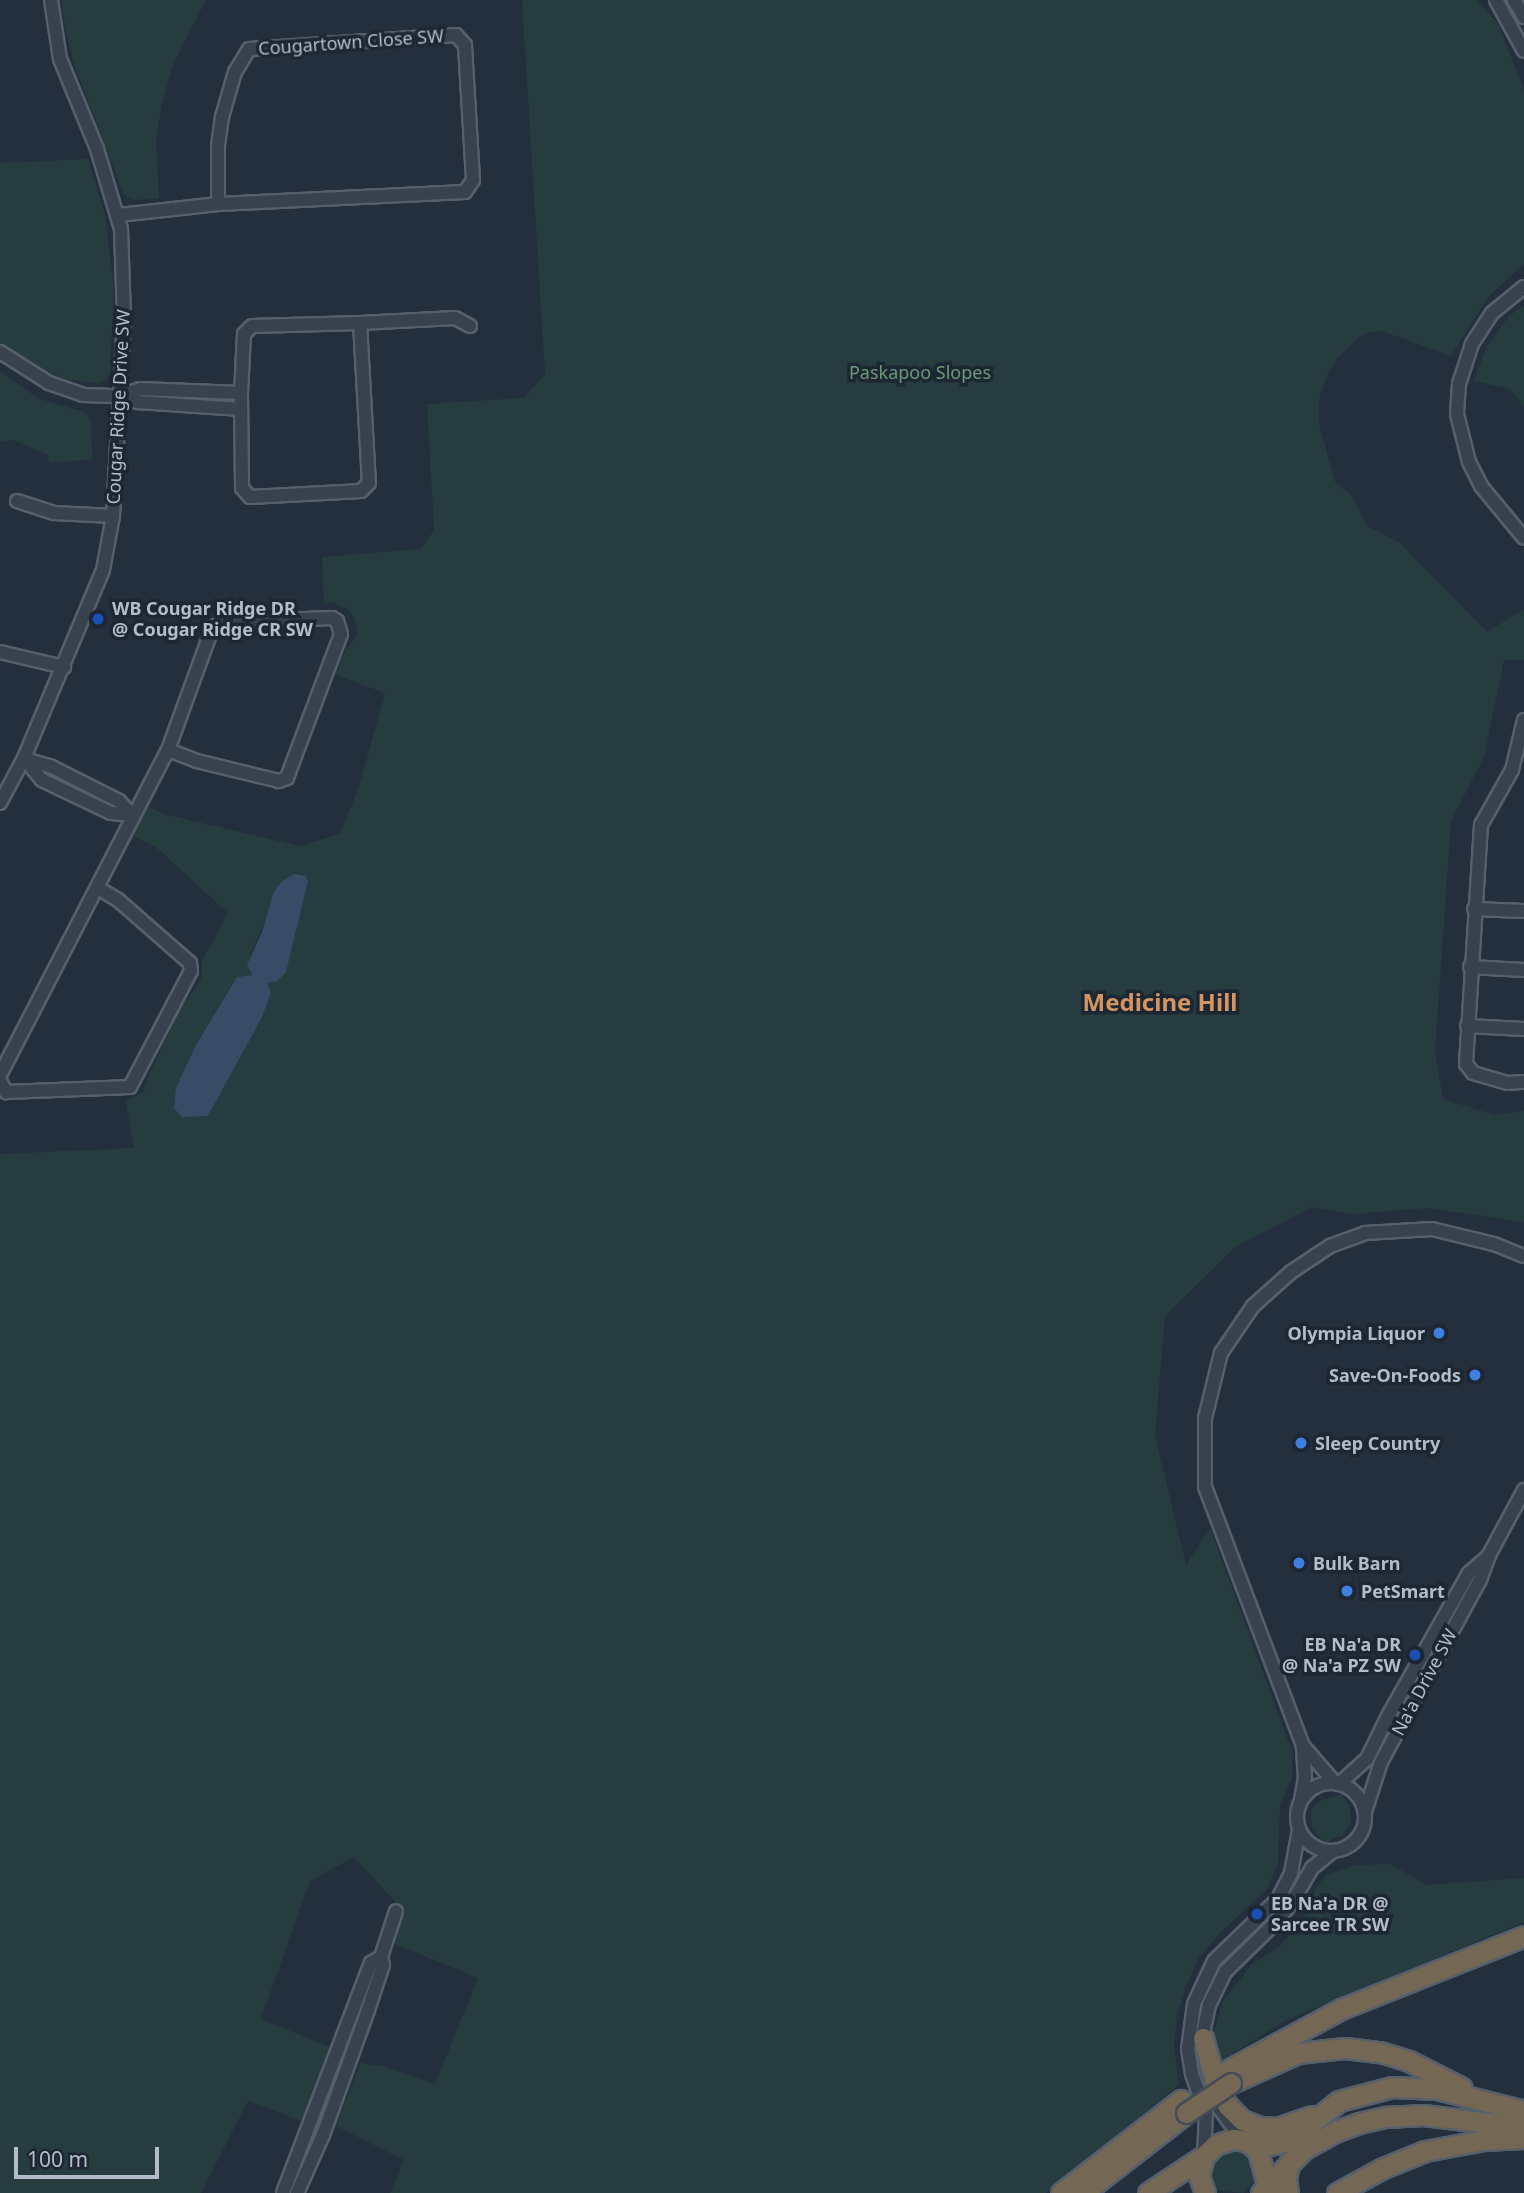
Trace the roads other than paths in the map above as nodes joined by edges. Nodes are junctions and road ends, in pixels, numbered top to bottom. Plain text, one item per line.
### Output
1 (51, 0) edge
2 (1496, 0) edge
3 (1514, 0) edge
4 (1524, 17) edge
5 (1524, 51) edge
6 (218, 204) junction
7 (119, 215) junction
8 (1524, 287) edge
9 (360, 323) junction
10 (470, 326) dead end
11 (0, 352) edge
12 (241, 393) junction
13 (118, 396) junction
14 (241, 409) junction
15 (17, 501) dead end
16 (113, 516) junction
17 (1524, 538) edge
18 (0, 652) edge
19 (64, 667) junction
20 (1524, 720) edge
21 (168, 750) junction
22 (24, 758) junction
23 (0, 803) edge
24 (132, 815) junction
25 (98, 888) junction
26 (1474, 909) junction
27 (1524, 911) edge
28 (1470, 967) junction
29 (1524, 971) edge
30 (1467, 1026) junction
31 (1524, 1029) edge
32 (0, 1074) edge
33 (0, 1081) edge
34 (1524, 1082) edge
35 (1524, 1256) edge
36 (1524, 1490) edge
37 (1489, 1555) junction
38 (1303, 1746) junction
39 (1337, 1783) junction
40 (1301, 1800) junction
41 (1365, 1812) junction
42 (1298, 1830) junction
43 (1332, 1852) junction
44 (396, 1911) dead end
45 (1524, 1936) edge
46 (381, 1957) junction
47 (1203, 2038) junction
48 (1228, 2077) junction
49 (1334, 2104) junction
50 (1505, 2106) junction
51 (1184, 2107) junction
52 (1524, 2111) edge
53 (1524, 2127) edge
54 (310, 2130) junction
55 (323, 2135) junction
56 (1524, 2138) edge
57 (1251, 2144) junction
58 (1204, 2156) junction
59 (1290, 2161) junction
60 (1265, 2191) edge
61 (283, 2193) edge
62 (298, 2193) edge
63 (1061, 2193) edge
64 (1083, 2193) edge
65 (1148, 2193) edge
66 (1205, 2193) edge
67 (1287, 2193) edge
68 (1337, 2193) edge

1 - 7 street, Cougar Ridge Drive SW
2 - 5 street
3 - 4 street
6 - 6 street, Cougartown Close SW
6 - 7 street, Cougartown Close SW
7 - 13 street, Cougar Ridge Drive SW
8 - 17 street
9 - 10 street
9 - 12 street
9 - 14 street
11 - 13 street
12 - 13 street
12 - 14 street
13 - 14 street
13 - 16 street, Cougar Ridge Drive SW
15 - 16 street
16 - 19 street, Cougar Ridge Drive SW
18 - 19 street
19 - 22 street, Cougar Ridge Drive SW
20 - 26 street
21 - 21 street
21 - 24 street
22 - 23 street, Cougar Ridge Drive SW
22 - 24 street
24 - 25 street
25 - 32 street
25 - 33 street
26 - 27 street
26 - 28 street
28 - 29 street
28 - 30 street
30 - 31 street
30 - 34 street
35 - 38 street
36 - 37 street, Na'a Drive SW
37 - 39 street, Na'a Drive SW
37 - 41 street, Na'a Drive SW
38 - 39 street
38 - 40 street
39 - 40 street
39 - 41 street
40 - 42 street
41 - 43 street
42 - 43 street
42 - 58 street
43 - 47 street
44 - 46 street
45 - 48 highway
46 - 54 street
46 - 55 street
47 - 49 highway
47 - 57 street
48 - 50 highway
48 - 51 highway, bridge
49 - 50 highway
49 - 57 highway
50 - 52 highway
51 - 63 highway
51 - 64 highway
53 - 59 highway
54 - 55 street
54 - 61 street
55 - 62 street
56 - 68 highway
57 - 58 highway
57 - 60 highway
58 - 65 highway
58 - 66 highway
59 - 60 highway
59 - 67 highway

